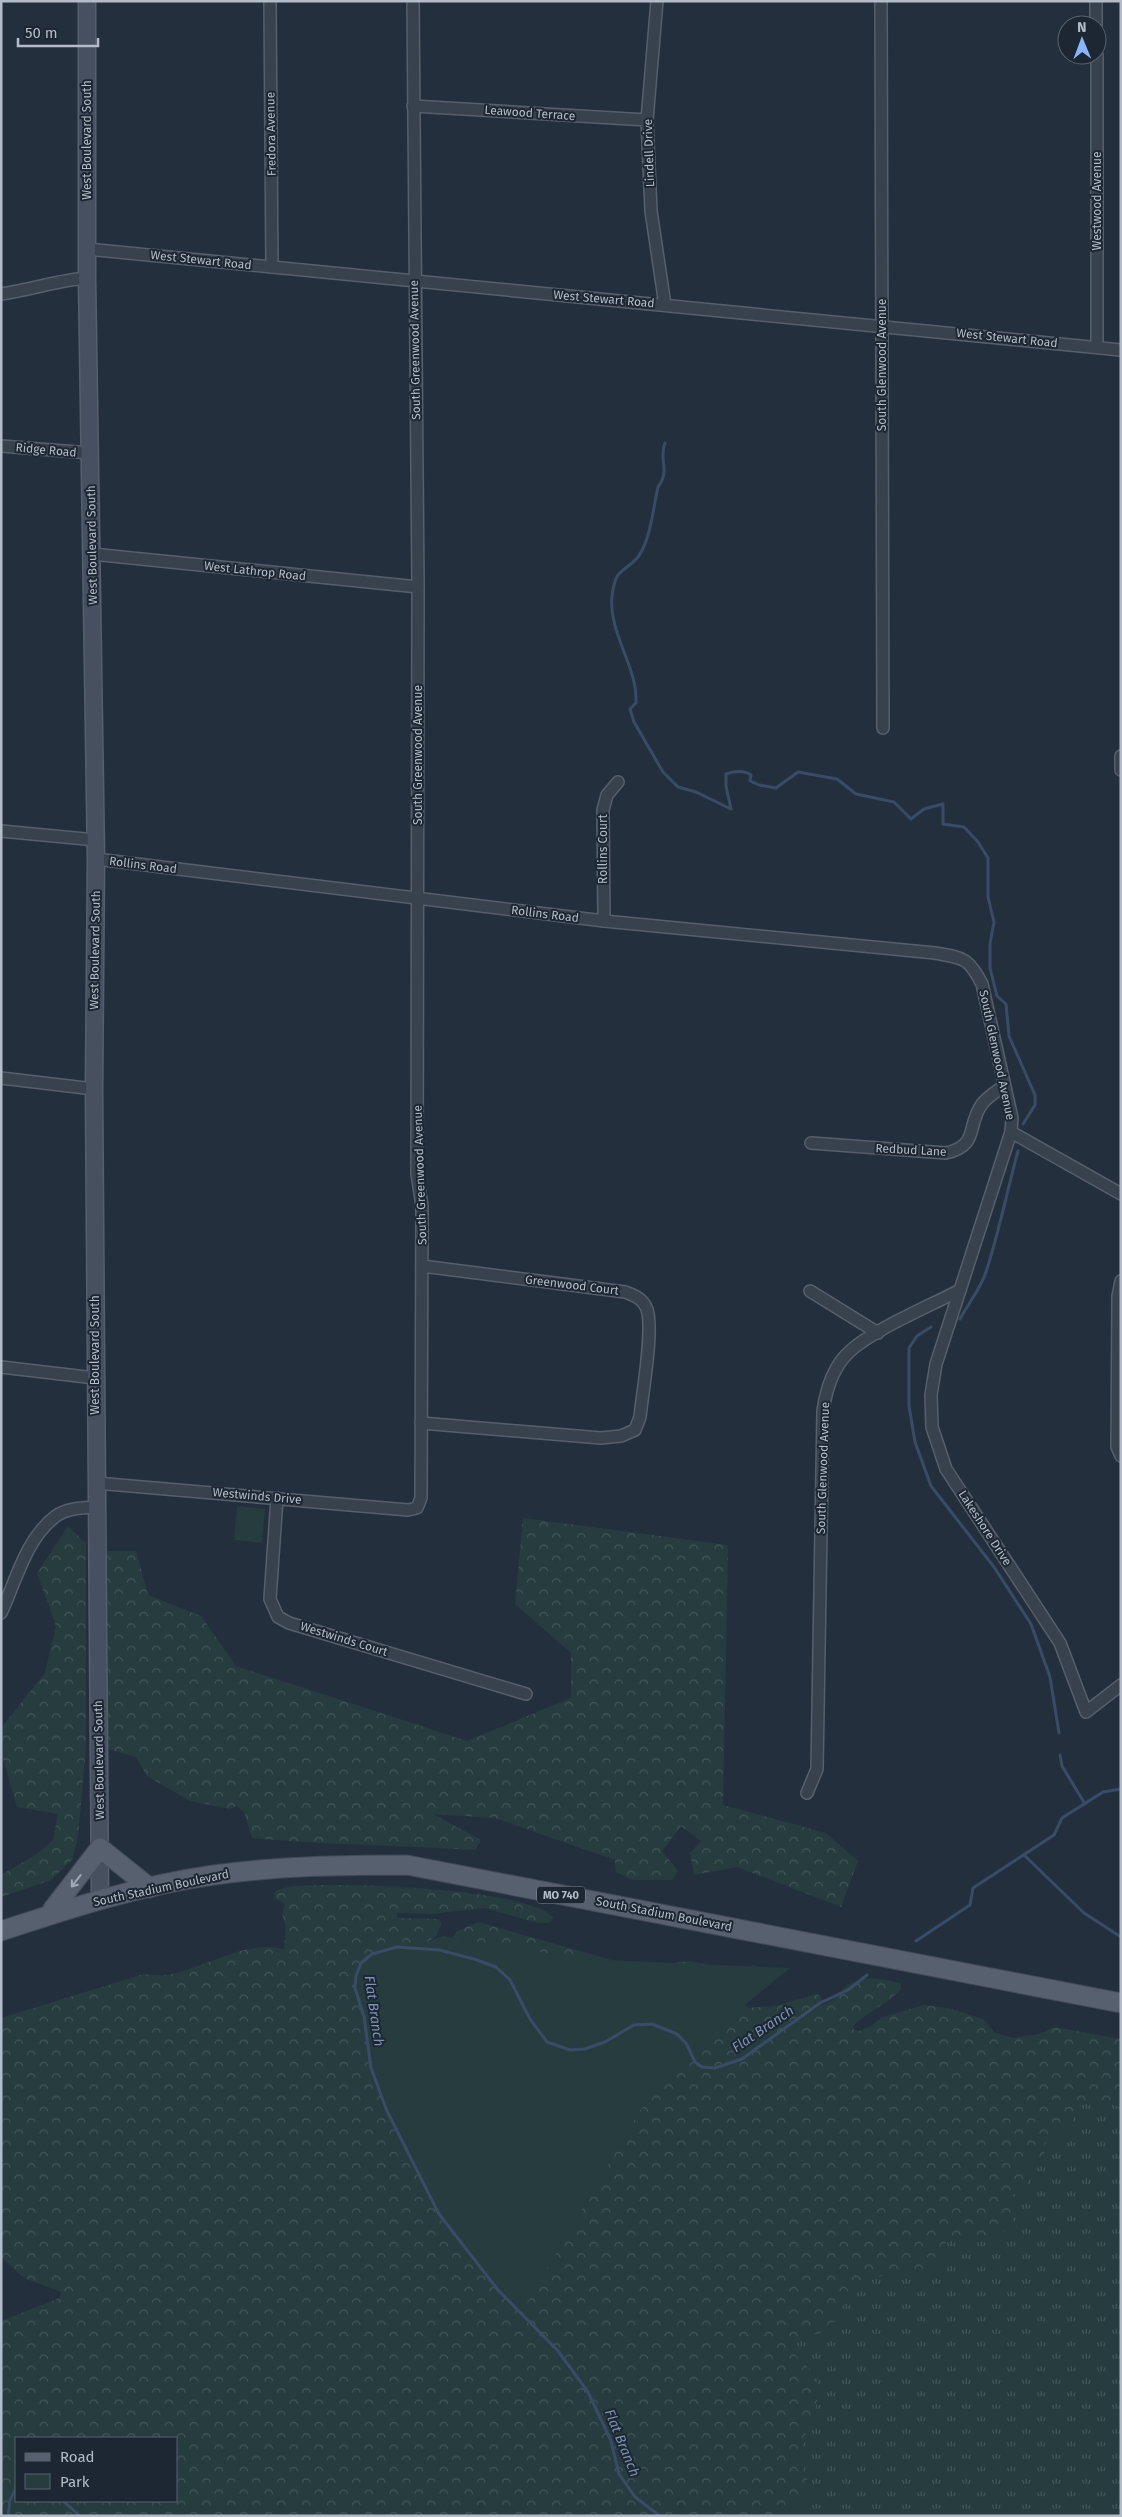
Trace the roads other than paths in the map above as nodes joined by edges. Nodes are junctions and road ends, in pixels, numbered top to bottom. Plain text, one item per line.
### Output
1 (87, 1) edge
2 (270, 1) edge
3 (413, 1) edge
4 (657, 1) edge
5 (880, 1) edge
6 (1096, 1) edge
7 (1096, 15) edge
8 (1096, 65) edge
9 (413, 106) junction
10 (647, 120) junction
11 (87, 249) junction
12 (272, 267) junction
13 (88, 278) junction
14 (414, 282) junction
15 (1, 294) edge
16 (665, 305) junction
17 (881, 326) junction
18 (1097, 347) junction
19 (1121, 350) edge
20 (1, 446) edge
21 (90, 454) junction
22 (92, 554) junction
23 (418, 587) junction
24 (883, 728) dead end
25 (1121, 756) edge
26 (1121, 770) edge
27 (618, 782) dead end
28 (1, 831) edge
29 (96, 840) junction
30 (96, 859) junction
31 (418, 898) junction
32 (604, 921) junction
33 (982, 984) joint
34 (1, 1078) edge
35 (1004, 1086) junction
36 (94, 1089) junction
37 (1011, 1132) junction
38 (811, 1143) dead end
39 (1121, 1194) edge
40 (422, 1266) junction
41 (1121, 1281) edge
42 (960, 1290) junction
43 (810, 1291) dead end
44 (878, 1333) junction
45 (1, 1367) edge
46 (95, 1378) junction
47 (421, 1423) junction
48 (1121, 1456) edge
49 (96, 1483) junction
50 (278, 1498) junction
51 (96, 1507) junction
52 (417, 1508) joint
53 (1, 1613) edge
54 (1121, 1685) edge
55 (526, 1694) dead end
56 (807, 1793) dead end
57 (100, 1848) junction
58 (150, 1888) junction
59 (100, 1899) junction
60 (52, 1914) junction
61 (1, 1931) edge
62 (1121, 2003) edge

1 - 11 main road, West Boulevard South
2 - 12 street, Fredora Avenue
3 - 9 street, South Greenwood Avenue
4 - 10 street, Lindell Drive
5 - 17 street, South Glenwood Avenue
6 - 7 street
8 - 18 street, Westwood Avenue
9 - 10 street, Leawood Terrace
9 - 14 street, South Greenwood Avenue
10 - 16 street, Lindell Drive
11 - 12 street, West Stewart Road
11 - 13 main road, West Boulevard South
12 - 14 street, West Stewart Road
13 - 15 street
13 - 21 main road, West Boulevard South
14 - 16 street, West Stewart Road
14 - 23 street, South Greenwood Avenue
16 - 17 street, West Stewart Road
17 - 18 street, West Stewart Road
17 - 24 street, South Glenwood Avenue
18 - 19 street, West Stewart Road
20 - 21 street, Ridge Road
21 - 22 main road, West Boulevard South
22 - 23 street, West Lathrop Road
22 - 29 main road, West Boulevard South
23 - 31 street, South Greenwood Avenue
25 - 26 street
27 - 32 street, Rollins Court
28 - 29 street
29 - 30 main road, West Boulevard South
30 - 31 street, Rollins Road
30 - 36 main road, West Boulevard South
31 - 32 street, Rollins Road
31 - 40 street, South Greenwood Avenue
32 - 33 street, Rollins Road
33 - 35 street, South Glenwood Avenue
34 - 36 street
35 - 37 street, South Glenwood Avenue
35 - 38 street, Redbud Lane
36 - 46 main road, West Boulevard South
37 - 39 street
37 - 42 street, South Glenwood Avenue
40 - 47 street, South Greenwood Avenue
40 - 47 street, Greenwood Court
41 - 48 street
42 - 44 street, South Glenwood Avenue
42 - 54 street, Lakeshore Drive
43 - 44 street
44 - 56 street, South Glenwood Avenue
45 - 46 street
46 - 49 main road, West Boulevard South
47 - 52 street, South Greenwood Avenue
49 - 50 street, Westwinds Drive
49 - 51 main road, West Boulevard South
50 - 52 street, Westwinds Drive
50 - 55 street, Westwinds Court
51 - 53 street
51 - 57 main road, West Boulevard South
57 - 58 main road
57 - 59 main road, West Boulevard South
57 -> 60 main road
58 - 59 main road, South Stadium Boulevard / MO 740
58 - 62 main road, South Stadium Boulevard / MO 740
59 - 60 main road, South Stadium Boulevard / MO 740
60 - 61 main road, South Stadium Boulevard / MO 740

